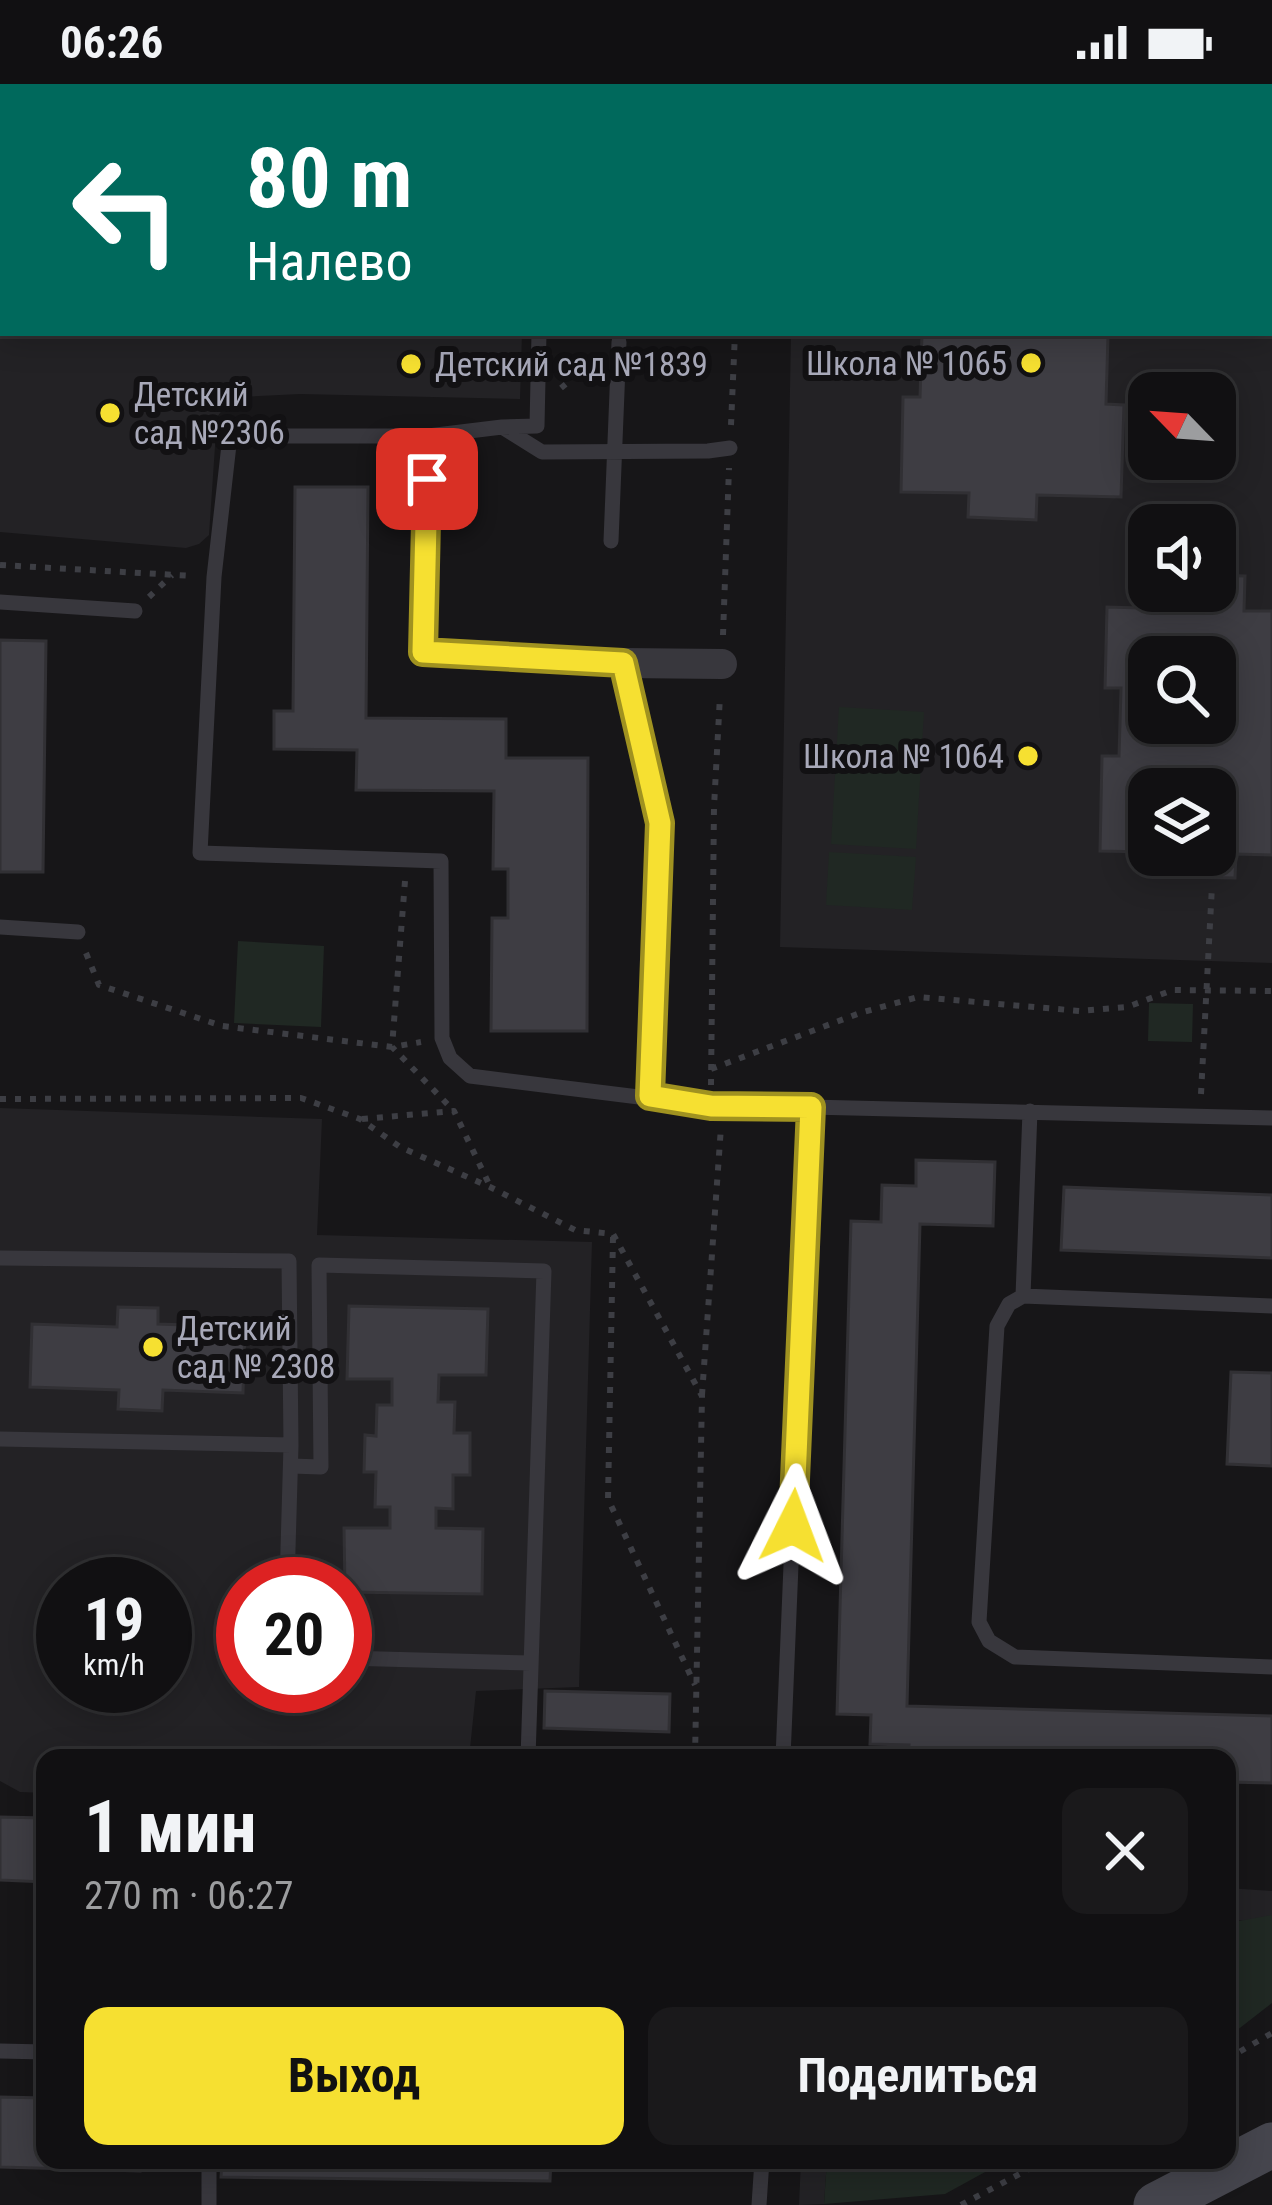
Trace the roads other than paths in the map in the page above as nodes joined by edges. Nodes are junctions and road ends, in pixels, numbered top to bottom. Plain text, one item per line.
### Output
1 (538, 336) edge
2 (619, 342) road end
3 (502, 427) junction
4 (428, 436) junction
5 (730, 448) road end
6 (615, 452) junction
7 (611, 542) dead end
8 (0, 602) edge
9 (135, 610) dead end
10 (623, 663) junction
11 (722, 664) road end
12 (0, 927) edge
13 (78, 932) road end
14 (650, 1096) junction
15 (811, 1107) junction
16 (1030, 1112) junction
17 (1272, 1118) edge
18 (0, 1258) edge
19 (1023, 1296) junction
20 (1272, 1306) edge
21 (0, 1438) edge
22 (291, 1445) junction
23 (291, 1466) junction
24 (288, 1557) edge
25 (372, 1659) edge
26 (531, 1663) junction
27 (1272, 1667) edge
28 (528, 1749) edge
29 (783, 1749) edge
30 (0, 2051) edge
31 (36, 2052) edge
32 (1272, 2145) edge
33 (1236, 2164) edge
34 (209, 2169) edge
35 (761, 2169) edge
36 (1226, 2169) edge
37 (209, 2205) edge
38 (759, 2205) edge
39 (1156, 2205) edge

1 - 3 lane
2 - 6 lane
3 - 4 lane
3 - 6 lane
4 - 10 lane
4 - 14 lane
5 - 6 lane
6 - 7 lane
8 - 9 lane
10 - 11 street
10 - 14 lane
12 - 13 lane
14 - 15 lane
15 - 16 lane
15 - 29 lane
16 - 17 lane
16 - 19 lane
18 - 22 lane
19 - 20 lane
19 - 27 lane
21 - 22 lane
22 - 23 lane
23 - 24 lane
23 - 26 lane
25 - 26 lane
26 - 28 lane
30 - 31 lane
32 - 33 street
34 - 37 lane
35 - 38 lane
36 - 39 street

